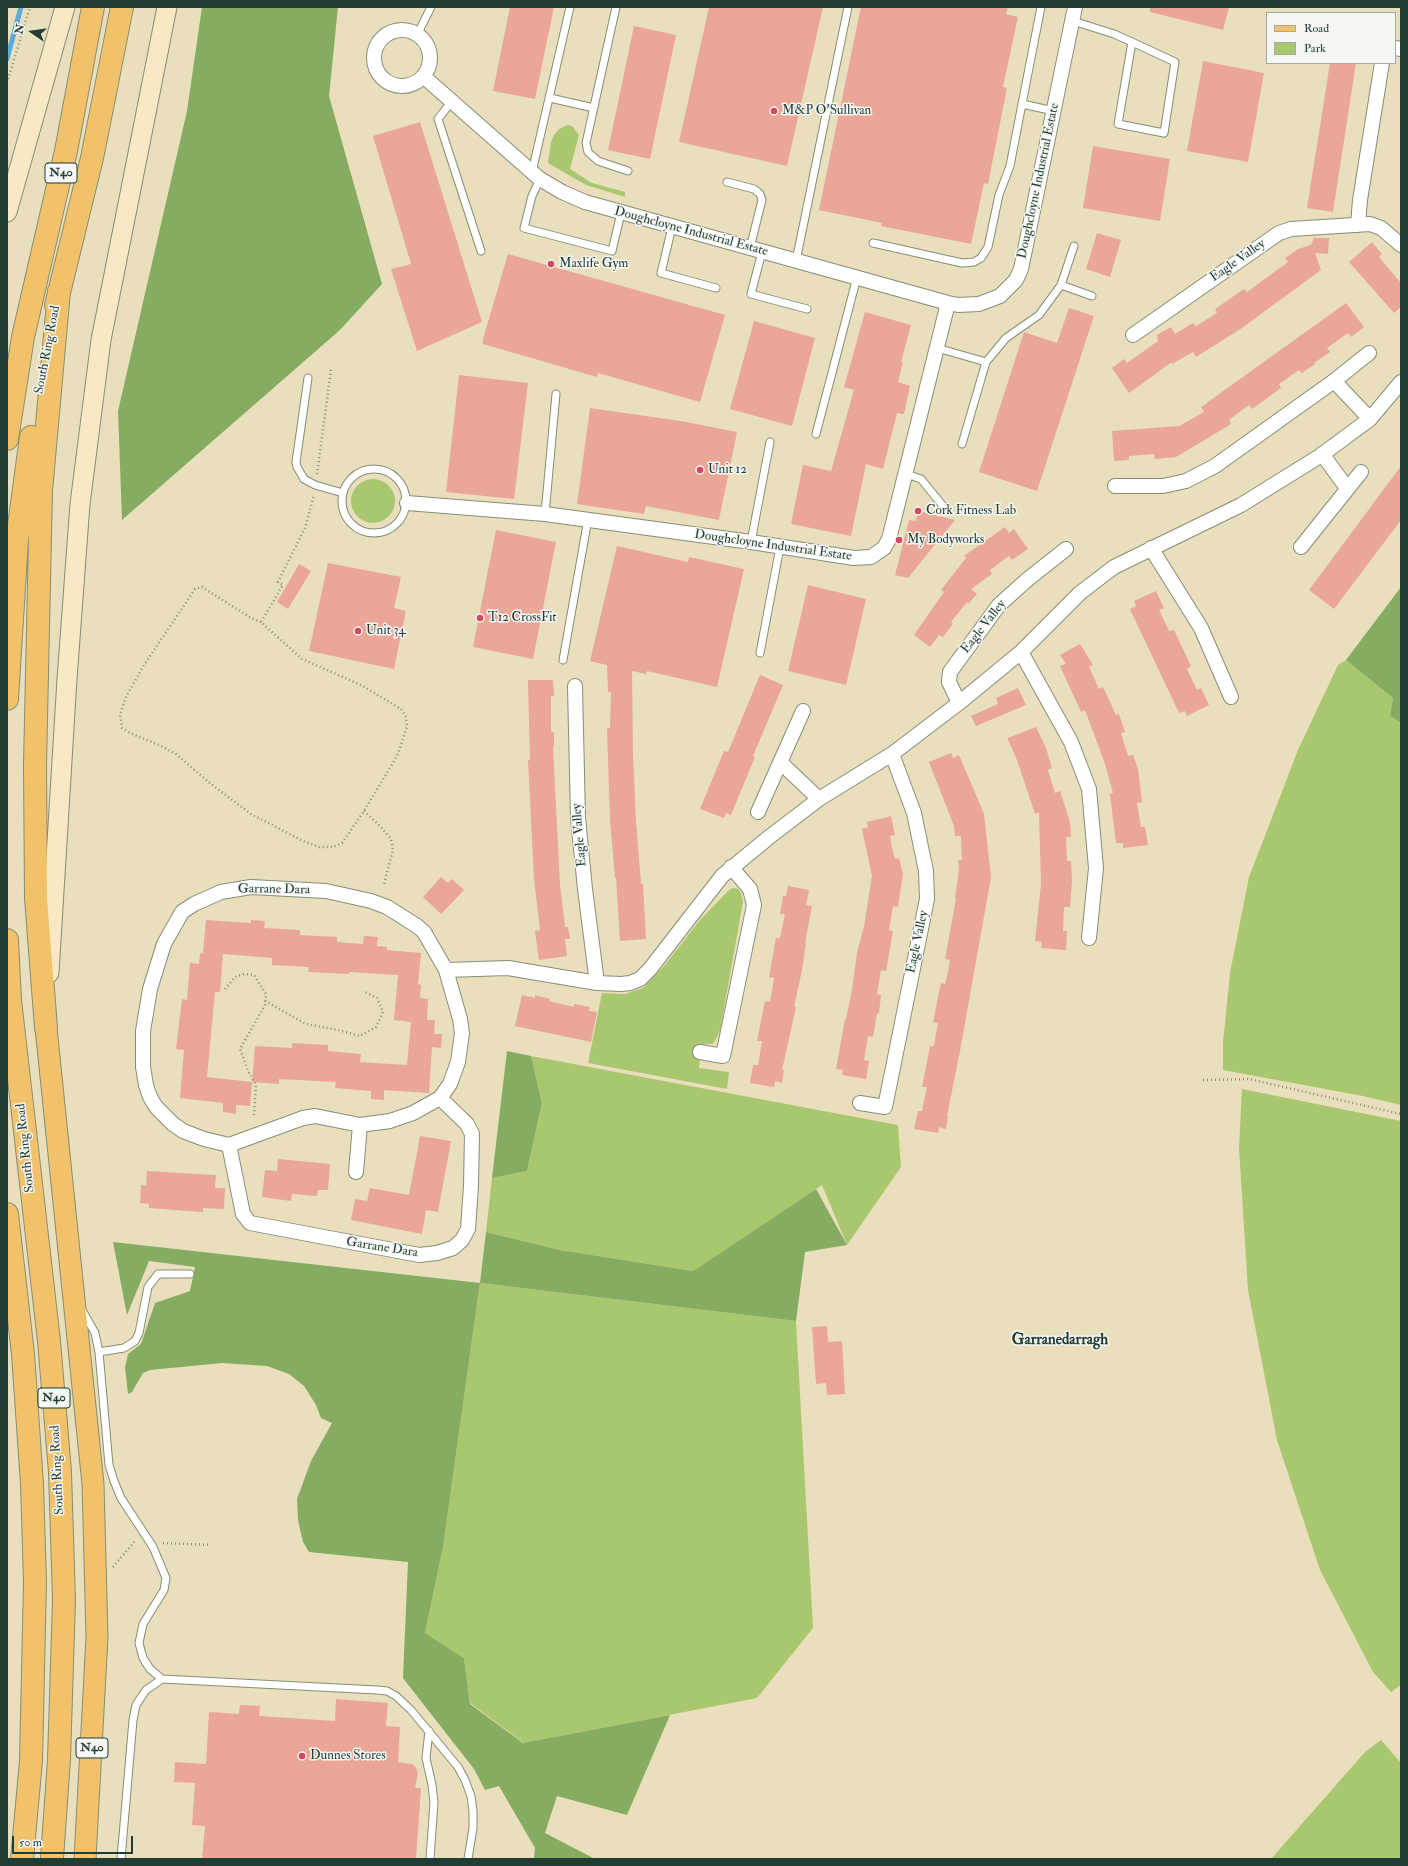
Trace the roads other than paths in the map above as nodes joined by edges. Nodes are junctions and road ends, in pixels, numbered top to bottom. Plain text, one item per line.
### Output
1 (65, 7) edge
2 (93, 7) edge
3 (122, 7) edge
4 (167, 7) edge
5 (431, 7) edge
6 (570, 7) edge
7 (616, 7) edge
8 (848, 7) edge
9 (1041, 7) edge
10 (1076, 7) edge
11 (1073, 21) junction
12 (417, 35) junction
13 (1132, 42) junction
14 (1382, 64) edge
15 (423, 76) junction
16 (550, 98) junction
17 (452, 101) junction
18 (1022, 104) junction
19 (594, 108) junction
20 (1054, 111) junction
21 (628, 171) dead end
22 (536, 176) junction
23 (727, 182) dead end
24 (7, 212) edge
25 (621, 213) junction
26 (1358, 225) junction
27 (672, 227) junction
28 (873, 243) dead end
29 (1401, 245) edge
30 (1074, 246) dead end
31 (756, 250) junction
32 (480, 251) dead end
33 (796, 261) junction
34 (857, 277) junction
35 (1061, 285) junction
36 (716, 288) dead end
37 (59, 291) junction
38 (1092, 296) dead end
39 (948, 303) junction
40 (807, 309) dead end
41 (1133, 335) dead end
42 (23, 337) junction
43 (937, 348) junction
44 (1369, 354) dead end
45 (986, 362) junction
46 (308, 378) dead end
47 (1334, 381) junction
48 (1401, 382) edge
49 (556, 394) dead end
50 (7, 397) edge
51 (1370, 420) junction
52 (816, 434) dead end
53 (7, 439) edge
54 (770, 442) dead end
55 (962, 444) dead end
56 (1322, 454) junction
57 (1361, 472) dead end
58 (906, 474) junction
59 (1115, 486) dead end
60 (1347, 488) junction
61 (343, 493) junction
62 (407, 503) junction
63 (943, 506) dead end
64 (545, 514) junction
65 (588, 519) junction
66 (751, 542) junction
67 (780, 547) junction
68 (1301, 547) dead end
69 (1151, 548) junction
70 (1066, 550) dead end
71 (1021, 652) junction
72 (760, 653) dead end
73 (563, 660) dead end
74 (575, 686) dead end
75 (1231, 698) dead end
76 (7, 699) edge
77 (959, 703) junction
78 (803, 711) dead end
79 (892, 754) junction
80 (780, 762) junction
81 (819, 799) junction
82 (758, 812) dead end
83 (731, 867) junction
84 (1089, 938) dead end
85 (7, 940) edge
86 (446, 970) junction
87 (597, 983) junction
88 (46, 1028) junction
89 (700, 1052) dead end
90 (440, 1098) junction
91 (860, 1103) dead end
92 (360, 1125) junction
93 (230, 1145) junction
94 (356, 1172) dead end
95 (7, 1214) edge
96 (190, 1274) dead end
97 (74, 1296) junction
98 (99, 1352) junction
99 (162, 1678) junction
100 (429, 1731) junction
101 (22, 1859) edge
102 (52, 1859) edge
103 (84, 1859) edge
104 (121, 1859) edge
105 (430, 1859) edge
106 (468, 1859) edge

1 - 24 main road
2 - 42 highway, South Ring Road / N40
3 - 37 highway, South Ring Road / N40
4 - 88 main road
5 - 12 lane
6 - 16 lane
7 - 19 lane
8 - 33 lane
9 - 18 lane
10 - 11 street, Doughcloyne Industrial Estate
11 - 13 lane
11 - 20 street, Doughcloyne Industrial Estate
12 - 15 street
12 - 15 street
13 - 13 lane
14 - 26 street
15 - 17 street, Doughcloyne Industrial Estate
16 - 19 lane
16 - 22 lane
17 - 22 street, Doughcloyne Industrial Estate
17 - 32 lane
18 - 20 lane
18 - 28 lane
19 - 21 lane
20 - 39 street, Doughcloyne Industrial Estate
22 - 25 street, Doughcloyne Industrial Estate
22 - 25 lane
23 - 31 lane
25 - 27 street, Doughcloyne Industrial Estate
26 - 29 street, Eagle Valley
26 - 41 street, Eagle Valley
27 - 31 street, Doughcloyne Industrial Estate
27 - 36 lane
30 - 35 lane
31 - 33 street, Doughcloyne Industrial Estate
31 - 40 lane
33 - 34 street, Doughcloyne Industrial Estate
34 - 39 street, Doughcloyne Industrial Estate
34 - 52 lane
35 - 38 lane
35 - 45 lane
37 - 76 highway, South Ring Road / N40
37 - 88 highway
39 - 43 street, Doughcloyne Industrial Estate
42 - 50 highway
42 - 53 highway, South Ring Road / N40
43 - 45 lane
43 - 58 street, Doughcloyne Industrial Estate
44 - 47 street
45 - 55 lane
46 - 61 lane
47 - 51 street
47 - 59 street
48 - 51 street
49 - 64 lane
51 - 56 street
54 - 66 lane
56 - 60 street
56 - 69 street
57 - 60 street
58 - 63 lane
58 - 67 street, Doughcloyne Industrial Estate
60 - 68 street
61 - 62 lane
61 - 62 lane
62 - 64 street, Doughcloyne Industrial Estate
64 - 65 street, Doughcloyne Industrial Estate
65 - 66 street, Doughcloyne Industrial Estate
65 - 73 lane
66 - 67 street, Doughcloyne Industrial Estate
67 - 72 lane
69 - 71 street
69 - 75 street
70 - 77 street, Eagle Valley
71 - 77 street
71 - 84 street
74 - 87 street, Eagle Valley
77 - 79 street
78 - 80 street
79 - 81 street
79 - 91 street, Eagle Valley
80 - 81 street
80 - 82 street
81 - 83 street
83 - 87 street
83 - 89 street
85 - 102 highway, South Ring Road / N40
86 - 87 street
86 - 90 street, Garrane Dara
86 - 93 street, Garrane Dara
88 - 97 main road, N40
90 - 92 street, Garrane Dara
90 - 93 street, Garrane Dara
92 - 93 street, Garrane Dara
92 - 94 street
95 - 101 highway, South Ring Road / N40
96 - 98 lane
97 - 98 lane
97 - 103 main road, N40
98 - 99 lane
99 - 100 lane
99 - 104 lane
100 - 105 lane
100 - 106 lane

